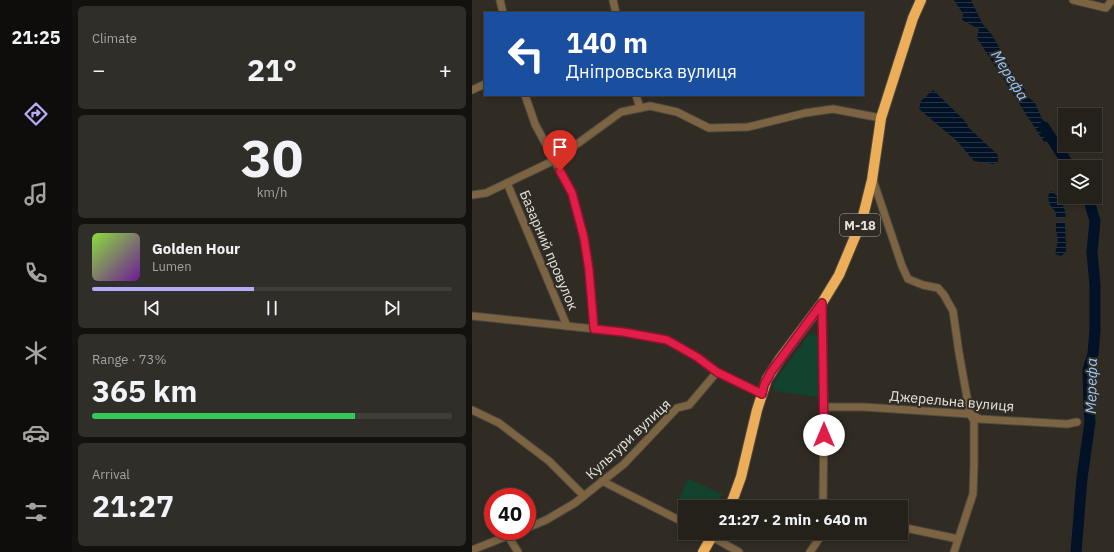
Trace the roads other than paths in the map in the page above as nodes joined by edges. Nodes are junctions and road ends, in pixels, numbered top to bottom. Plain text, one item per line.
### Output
1 (500, 0) edge
2 (613, 0) edge
3 (921, 0) edge
4 (1072, 0) edge
5 (1112, 0) edge
6 (503, 12) edge
7 (616, 12) edge
8 (484, 84) edge
9 (472, 90) edge
10 (524, 96) edge
11 (636, 96) edge
12 (640, 108) junction
13 (881, 118) junction
14 (554, 160) junction
15 (872, 180) junction
16 (507, 183) junction
17 (472, 195) edge
18 (822, 303) junction
19 (472, 316) edge
20 (567, 326) junction
21 (594, 329) junction
22 (717, 372) junction
23 (762, 394) junction
24 (824, 406) junction
25 (472, 410) edge
26 (970, 414) junction
27 (1077, 422) dead end
28 (602, 481) junction
29 (584, 496) junction
30 (732, 500) edge
31 (823, 500) edge
32 (678, 519) edge
33 (536, 524) edge
34 (908, 528) edge
35 (958, 539) junction
36 (498, 540) edge
37 (510, 540) edge
38 (708, 540) edge
39 (719, 540) edge
40 (818, 540) edge
41 (472, 550) edge
42 (518, 552) edge
43 (703, 552) edge
44 (738, 552) edge
45 (810, 552) edge
46 (954, 552) edge

1 - 6 street
2 - 7 street
3 - 13 highway, М-18
4 - 5 street
8 - 9 street
10 - 14 street
11 - 12 street
12 - 13 street
12 - 14 street
13 - 15 highway, М-18
14 - 16 street
14 - 21 street
15 - 18 highway, М-18
15 - 26 street
16 - 17 street
16 - 20 street, Базарний провулок
18 - 23 highway, М-18
18 - 24 street
19 - 20 street
20 - 21 street
21 - 22 street
22 - 23 street
22 - 28 street, Культури вулиця
23 - 30 highway, М-18
24 - 26 street, Джерельна вулиця
24 - 31 street
25 - 29 street
26 - 27 street, Джерельна вулиця
26 - 35 street
28 - 29 street, Культури вулиця
28 - 32 street
29 - 33 street, Культури вулиця
34 - 35 street
35 - 46 street
36 - 41 street
37 - 42 street
38 - 43 highway
39 - 44 street
40 - 45 street

